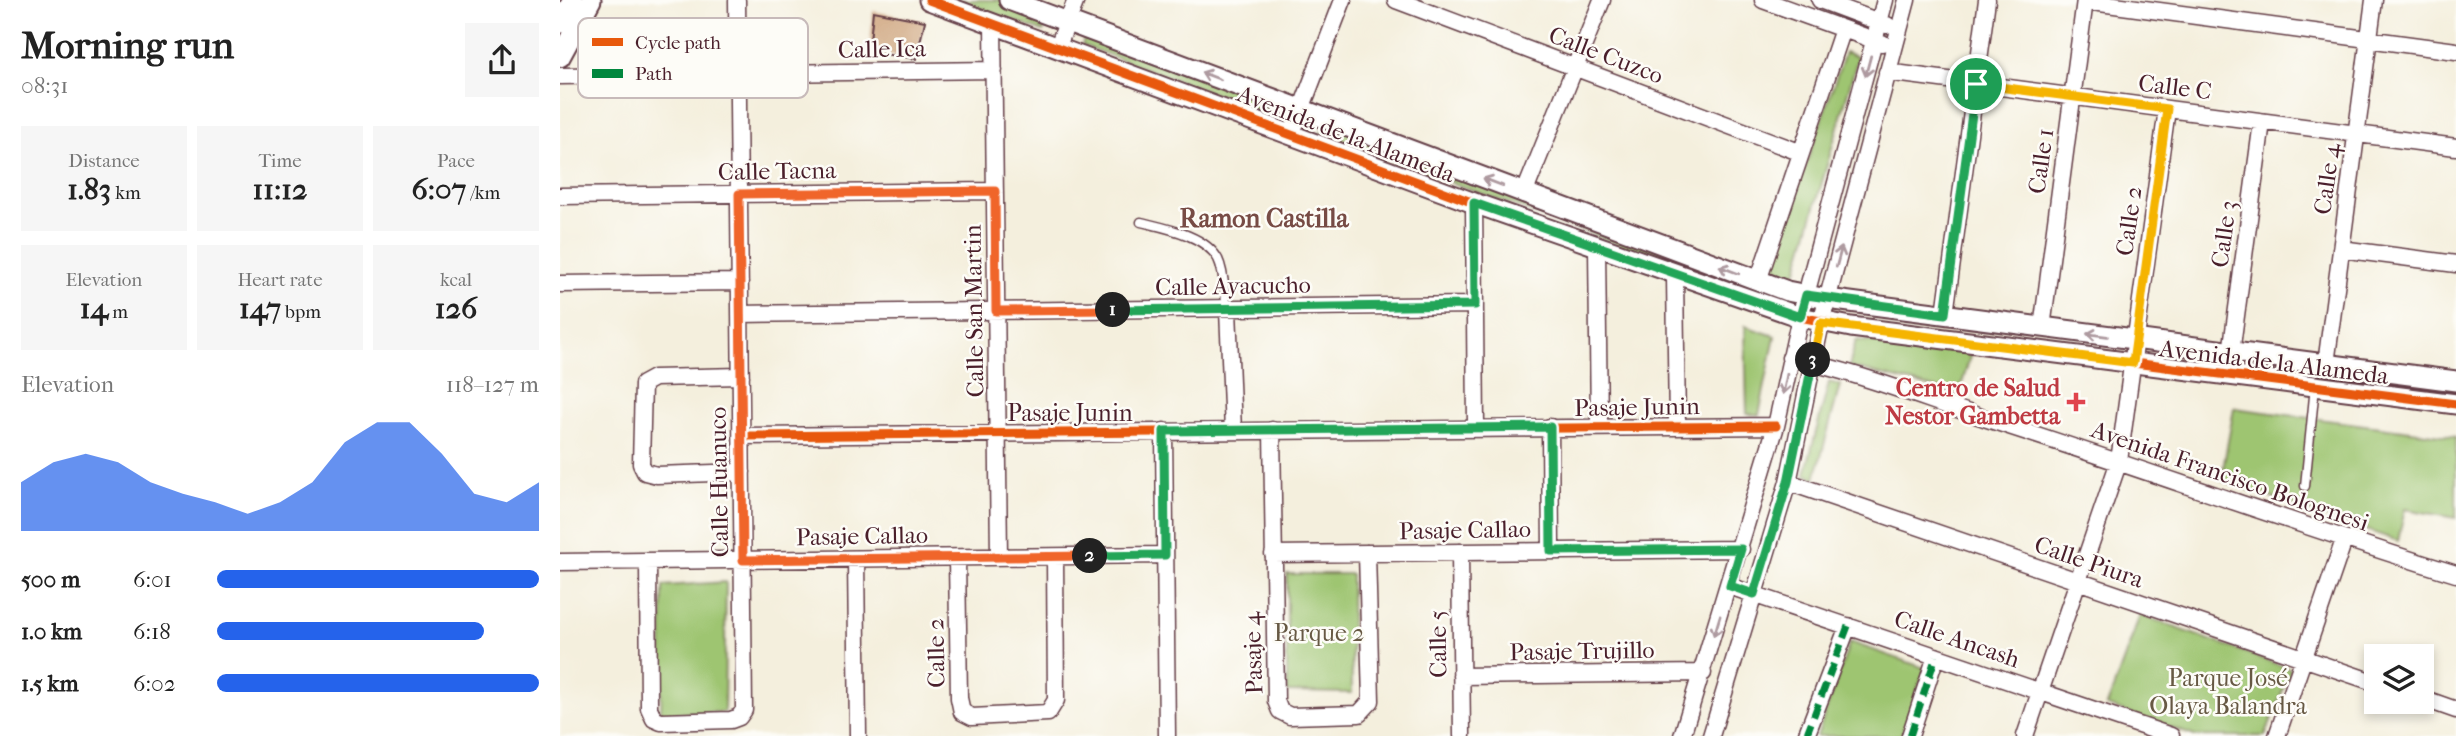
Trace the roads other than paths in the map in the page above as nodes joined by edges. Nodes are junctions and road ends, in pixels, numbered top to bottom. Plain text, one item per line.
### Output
1 (573, 0) edge
2 (591, 0) edge
3 (737, 0) edge
4 (929, 0) edge
5 (1009, 0) edge
6 (1076, 0) edge
7 (1343, 0) edge
8 (1396, 0) edge
9 (1602, 0) edge
10 (1763, 0) edge
11 (1820, 0) edge
12 (1885, 0) edge
13 (1907, 0) edge
14 (1987, 0) edge
15 (2374, 0) edge
16 (2085, 1) edge
17 (581, 18) edge
18 (737, 18) edge
19 (1068, 22) junction
20 (1880, 22) junction
21 (560, 23) edge
22 (993, 23) junction
23 (578, 24) edge
24 (1843, 29) junction
25 (1899, 30) junction
26 (2369, 39) junction
27 (1875, 41) junction
28 (1058, 46) junction
29 (1894, 48) junction
30 (2456, 51) edge
31 (560, 57) edge
32 (1577, 68) junction
33 (994, 70) junction
34 (1887, 72) junction
35 (808, 73) edge
36 (560, 76) edge
37 (578, 76) edge
38 (1976, 84) junction
39 (2072, 97) junction
40 (738, 98) edge
41 (2167, 109) junction
42 (1301, 110) junction
43 (2262, 121) junction
44 (1292, 133) junction
45 (2356, 134) junction
46 (2456, 147) edge
47 (1799, 152) junction
48 (995, 191) junction
49 (739, 194) junction
50 (1524, 194) junction
51 (560, 196) edge
52 (1474, 203) junction
53 (1141, 222) dead end
54 (1597, 247) junction
55 (2341, 249) junction
56 (2456, 264) edge
57 (1675, 276) junction
58 (1758, 281) junction
59 (740, 282) junction
60 (560, 284) edge
61 (1806, 295) junction
62 (1827, 299) junction
63 (1475, 305) junction
64 (1228, 310) junction
65 (996, 311) junction
66 (740, 314) junction
67 (1945, 314) junction
68 (1800, 317) junction
69 (1821, 323) junction
70 (2042, 328) junction
71 (2136, 340) junction
72 (2231, 353) junction
73 (1790, 358) junction
74 (1813, 363) junction
75 (2133, 363) junction
76 (2326, 364) junction
77 (741, 376) junction
78 (2456, 381) edge
79 (2315, 386) junction
80 (2456, 404) edge
81 (1677, 426) junction
82 (1776, 426) junction
83 (1476, 427) junction
84 (1550, 427) junction
85 (1599, 427) junction
86 (1272, 430) junction
87 (1164, 431) junction
88 (1233, 431) junction
89 (998, 432) junction
90 (741, 436) junction
91 (2119, 461) junction
92 (742, 472) junction
93 (1788, 482) junction
94 (2305, 486) dead end
95 (2344, 540) junction
96 (1741, 549) junction
97 (1551, 551) junction
98 (1460, 552) junction
99 (1367, 553) junction
100 (1273, 554) junction
101 (1165, 555) junction
102 (999, 556) junction
103 (1055, 556) junction
104 (957, 558) junction
105 (856, 559) junction
106 (743, 560) junction
107 (648, 561) junction
108 (560, 562) edge
109 (2456, 574) edge
110 (2077, 582) junction
111 (1730, 586) junction
112 (1754, 594) junction
113 (1848, 626) junction
114 (1936, 656) junction
115 (2304, 659) junction
116 (1703, 673) junction
117 (1461, 676) junction
118 (2364, 679) edge
119 (2039, 691) junction
120 (2434, 702) edge
121 (2456, 710) edge
122 (2160, 734) edge
123 (858, 736) edge
124 (1167, 736) edge
125 (1462, 736) edge
126 (1682, 736) edge
127 (1711, 736) edge
128 (1806, 736) edge
129 (1910, 736) edge
130 (2025, 736) edge
131 (2277, 736) edge

1 - 21 street
2 - 17 street
3 - 18 street, Calle Huanuco
4 - 22 street, Avenida de la Alameda
5 - 19 street, Avenida de la Alameda
6 - 19 street
7 - 42 street
8 - 32 street, Calle Cuzco
9 - 32 street
10 - 24 street
11 - 20 street
12 - 20 street
13 - 25 street
14 - 38 street
15 - 26 street, Calle 4
16 - 26 street
16 - 39 street, Calle 1
19 - 28 street
42 -> 19 street, Avenida de la Alameda
20 - 25 street
20 - 27 street
22 - 28 street, Avenida de la Alameda
22 - 33 street, Calle San Martin
23 - 31 street
24 - 27 street
24 - 47 street
25 - 29 street
26 - 30 street
26 - 45 street, Calle 4
27 - 29 street
27 -> 61 street
28 - 44 street, Avenida de la Alameda
29 - 34 street
32 - 47 street, Calle Cuzco
32 - 50 street
33 - 35 street, Calle Ica
33 - 48 street, Calle San Martin
34 - 38 street, Calle C
62 -> 34 street
36 - 37 street, Calle Ica
38 - 39 street, Calle C
38 - 67 street
39 - 41 street, Calle C
39 - 70 street, Calle 1
40 - 49 street, Calle Huanuco
41 - 43 street, Calle C
41 - 71 street, Calle 2
42 - 44 street
50 -> 42 street, Avenida de la Alameda
43 - 45 street, Calle C
43 - 72 street, Calle 3
44 - 52 street, Avenida de la Alameda
45 - 46 street, Calle C
45 - 55 street, Calle 4
47 - 58 street
48 - 49 street, Calle Tacna
48 - 65 street, Calle San Martin
49 - 51 street, Calle Tacna
49 - 59 street, Calle Huanuco
58 -> 50 street, Avenida de la Alameda
52 - 54 street, Avenida de la Alameda
52 - 63 street
53 - 64 lane
54 - 57 street, Avenida de la Alameda
54 - 85 street
55 - 56 street
55 - 76 street, Calle 4
57 - 68 street, Avenida de la Alameda
57 - 81 street
58 - 61 street, Avenida de la Alameda
59 - 60 street
59 - 66 street, Calle Huanuco
61 - 62 street, Avenida de la Alameda
61 - 68 street
62 - 67 street, Avenida de la Alameda
62 - 69 street
63 - 64 street, Calle Ayacucho
63 - 83 street
64 - 65 street, Calle Ayacucho
64 - 88 street
65 - 66 street, Calle Ayacucho
65 - 89 street, Calle San Martin
66 - 77 street, Calle Huanuco
67 - 70 street, Avenida de la Alameda
68 - 69 street, Avenida de la Alameda
68 - 73 street
69 - 74 street
69 - 75 street, Avenida de la Alameda
71 -> 70 street, Avenida de la Alameda
71 - 72 street, Avenida de la Alameda
71 - 75 street, Calle 2
72 - 76 street, Avenida de la Alameda
73 - 74 street, Avenida Francisco Bolognesi
73 -> 82 street
74 - 91 street, Avenida Francisco Bolognesi
74 - 93 street
75 - 79 street, Avenida de la Alameda
75 - 91 street, Calle 2
76 - 78 street, Avenida de la Alameda
77 - 90 street, Calle Huanuco
77 - 92 street
79 - 80 street, Avenida de la Alameda
79 - 94 lane
81 - 82 street, Pasaje Junin
81 - 85 street, Pasaje Junin
82 - 96 street
83 - 84 street, Pasaje Junin
83 - 86 street, Pasaje Junin
84 - 85 street, Pasaje Junin
84 - 97 street
86 - 88 street, Pasaje Junin
86 - 100 street, Pasaje 4
87 - 88 street, Pasaje Junin
87 - 89 street, Pasaje Junin
87 - 101 street
89 - 90 street, Pasaje Junin
89 - 102 street, Calle San Martin
90 - 92 street, Calle Huanuco
91 - 95 street, Avenida Francisco Bolognesi
91 - 110 street, Calle 2
92 - 106 street, Calle Huanuco
93 - 110 street, Calle Piura
93 - 112 street
95 - 109 street, Avenida Francisco Bolognesi
95 - 115 street
96 - 97 street, Pasaje Callao
96 - 111 street
97 - 98 street, Pasaje Callao
98 - 99 street, Pasaje Callao
98 - 117 street, Calle 5
99 - 100 street, Pasaje Callao
99 - 100 street, Pasaje 4
101 - 103 street, Pasaje Callao
101 - 124 street
102 - 103 street, Pasaje Callao
102 - 104 street, Pasaje Callao
103 - 104 street, Calle 2
104 - 105 street, Pasaje Callao
105 - 106 street, Pasaje Callao
105 - 123 street
106 - 107 street, Pasaje Callao
106 - 107 street, Calle Huanuco
107 - 108 street, Pasaje Callao
110 - 115 street, Calle Piura
110 - 119 street, Calle 2
111 - 112 street, Calle Ancash
111 -> 116 street
112 - 113 street, Calle Ancash
112 - 127 street
113 - 114 street, Calle Ancash
113 - 128 street
114 - 119 street, Calle Ancash
114 - 129 street
115 - 118 street, Calle Piura
115 - 131 street
116 - 117 street, Pasaje Trujillo
116 - 126 street
117 - 125 street, Calle 5
119 - 122 street, Calle Ancash
119 - 130 street, Calle 2
120 - 121 street

